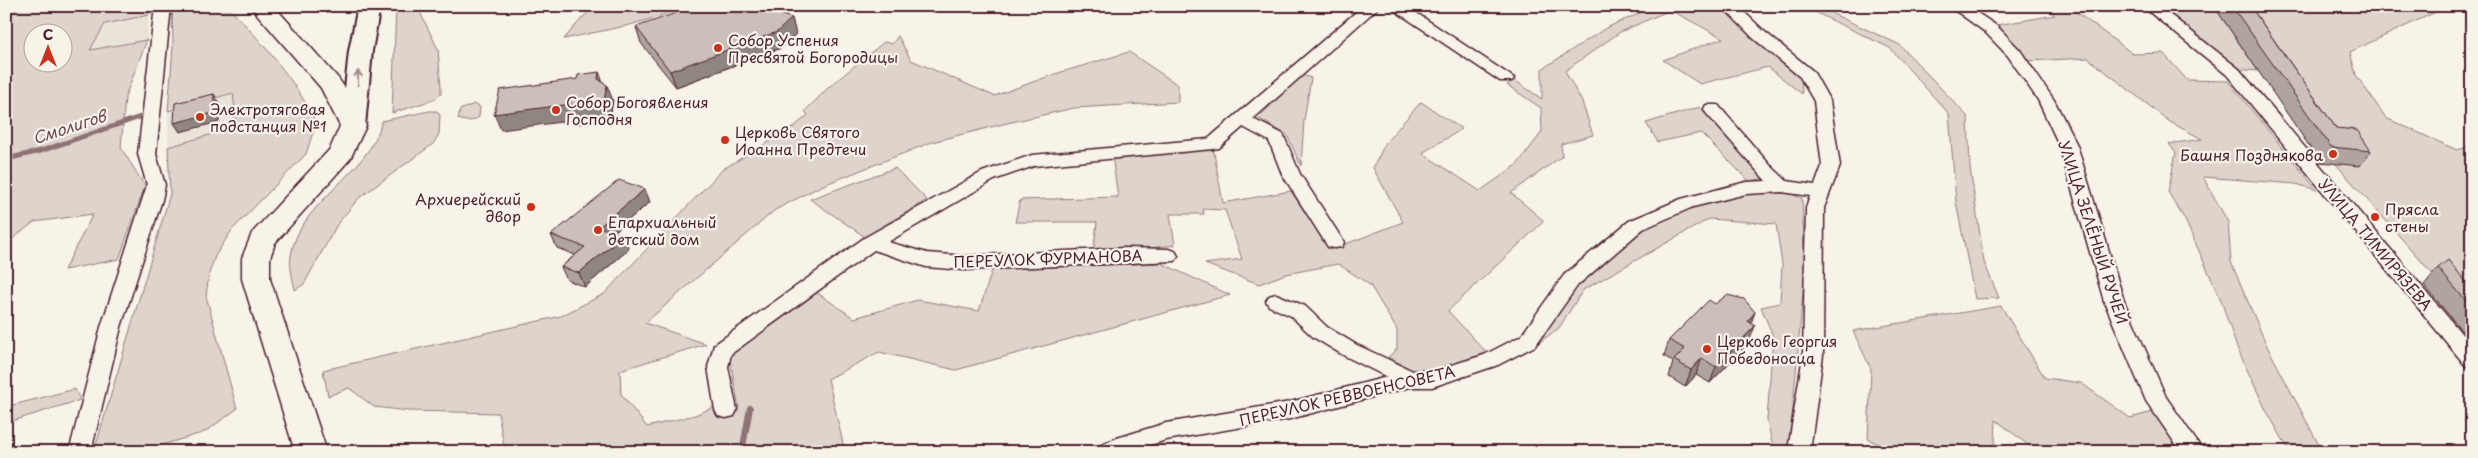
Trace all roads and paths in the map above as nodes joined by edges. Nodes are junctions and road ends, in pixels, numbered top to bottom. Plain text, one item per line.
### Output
1 (162, 6) edge
2 (261, 6) edge
3 (369, 6) edge
4 (1373, 6) edge
5 (1395, 6) edge
6 (1729, 6) edge
7 (1956, 6) edge
8 (2149, 6) edge
9 (1506, 78) dead end
10 (1712, 110) dead end
11 (1242, 120) junction
12 (353, 126) junction
13 (1782, 186) junction
14 (1821, 192) junction
15 (1335, 242) dead end
16 (871, 243) junction
17 (1168, 256) dead end
18 (1276, 301) dead end
19 (2472, 360) edge
20 (1410, 380) junction
21 (726, 410) dead end
22 (80, 452) edge
23 (311, 452) edge
24 (1107, 452) edge
25 (1802, 452) edge
26 (2194, 452) edge

1 - 22 street
2 - 12 main road
12 -> 3 main road
4 - 11 street
5 - 9 street
6 - 14 street
7 - 26 street, УЛИЦА ЗЕЛЁНЫЙ РУЧЕЙ
8 - 19 street, УЛИЦА ТИМИРЯЗЕВА
10 - 13 street
11 - 15 street
11 - 16 street
12 - 23 main road
13 - 14 street, ПЕРЕУЛОК РЕВВОЕНСОВЕТА
13 - 20 street, ПЕРЕУЛОК РЕВВОЕНСОВЕТА
14 - 25 street
16 - 17 street, ПЕРЕУЛОК ФУРМАНОВА
16 - 21 street
18 - 20 street
20 - 24 street, ПЕРЕУЛОК РЕВВОЕНСОВЕТА

